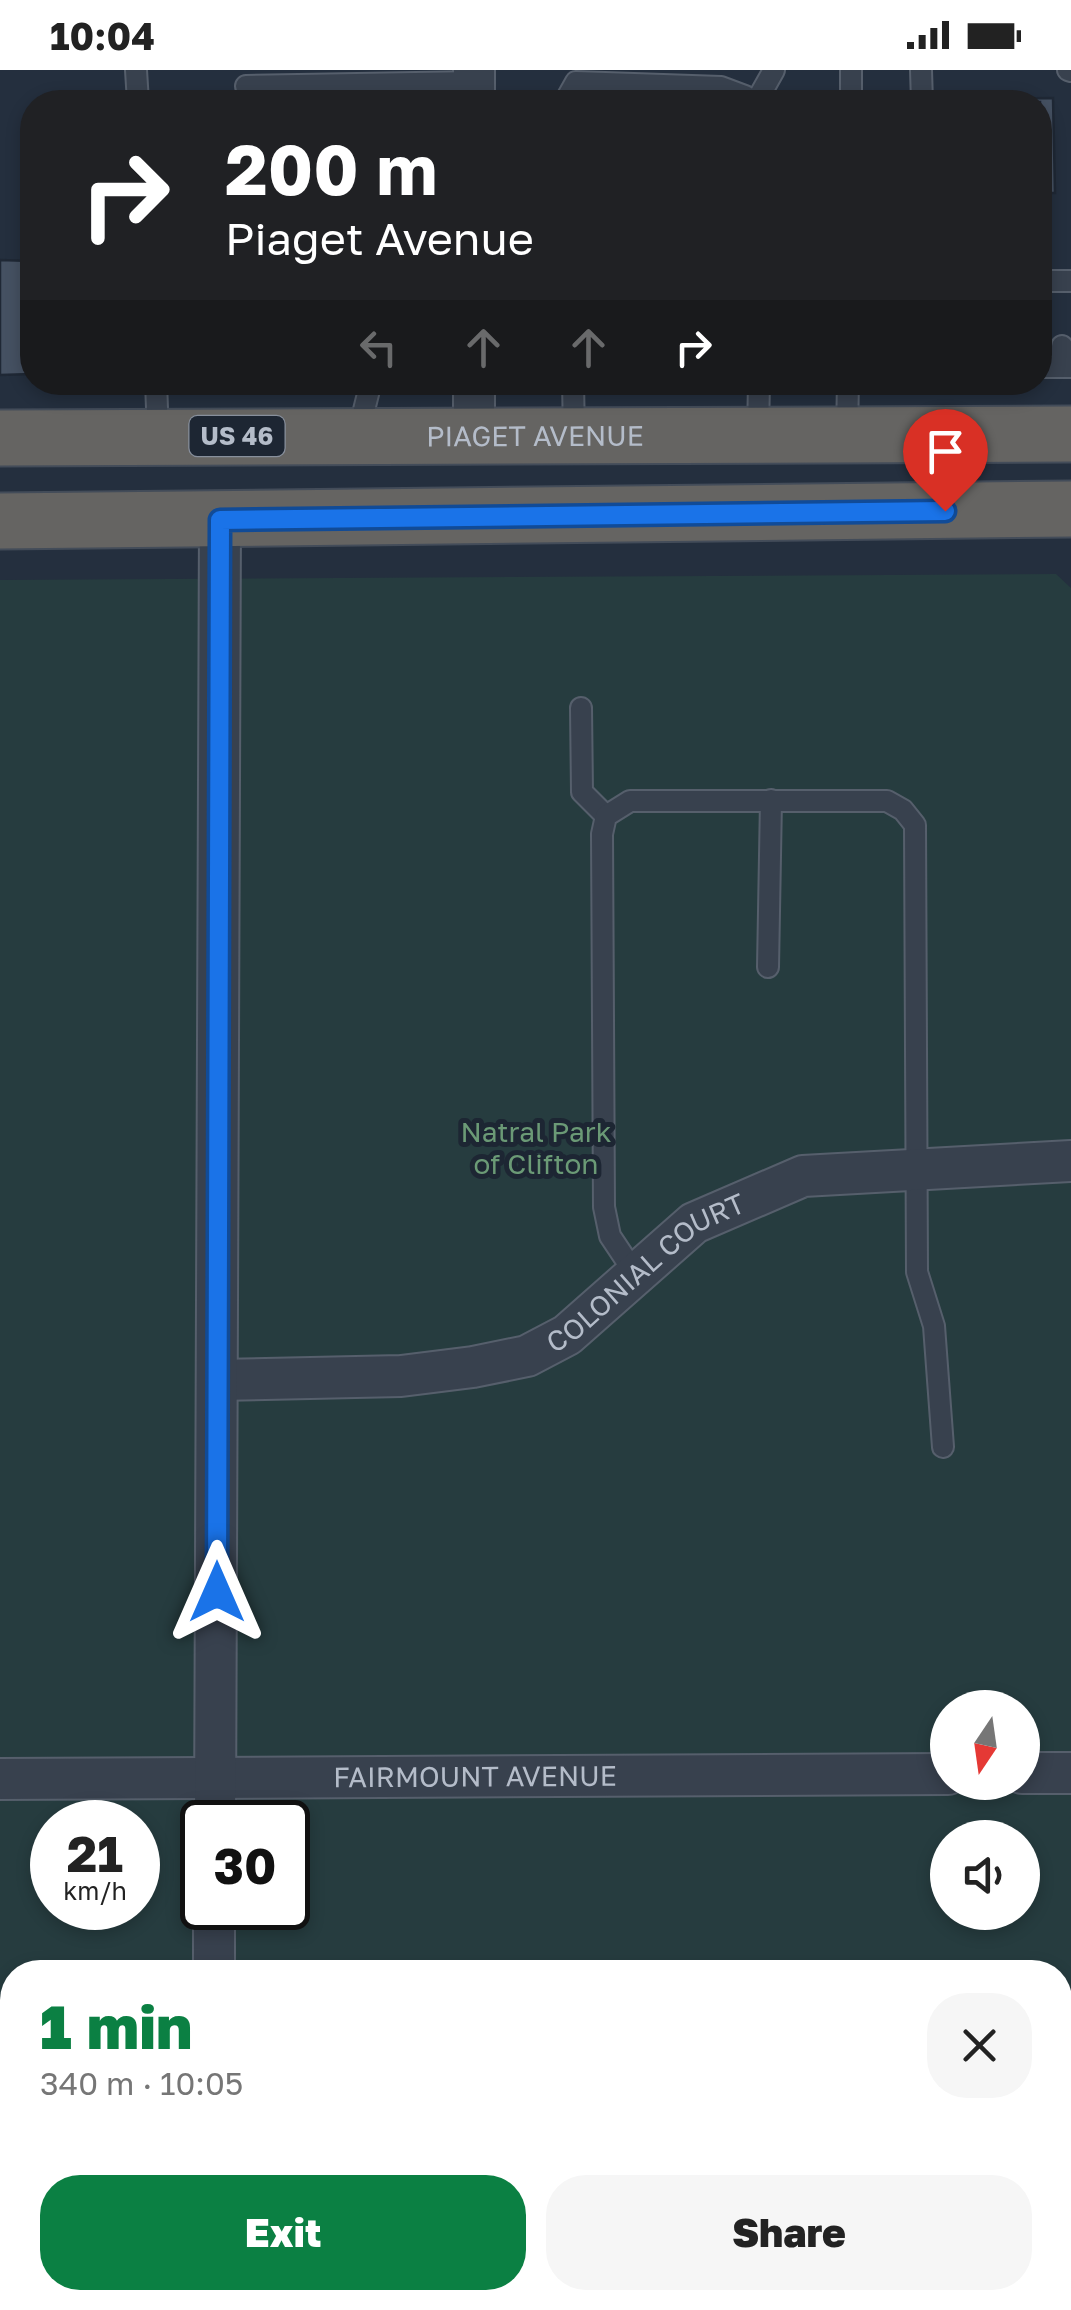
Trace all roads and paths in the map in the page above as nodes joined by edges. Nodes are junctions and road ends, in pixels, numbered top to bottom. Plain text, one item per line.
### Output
1 (474, 85) edge
2 (246, 86) edge
3 (572, 90) edge
4 (728, 90) edge
5 (156, 395) edge
6 (368, 395) edge
7 (474, 395) edge
8 (573, 395) edge
9 (848, 408) edge
10 (758, 409) edge
11 (1071, 434) edge
12 (574, 436) junction
13 (158, 437) junction
14 (357, 437) junction
15 (474, 437) junction
16 (0, 438) edge
17 (1071, 509) edge
18 (220, 520) junction
19 (0, 521) edge
20 (581, 708) dead end
21 (771, 800) junction
22 (606, 816) junction
23 (768, 967) dead end
24 (1071, 1161) edge
25 (917, 1170) junction
26 (636, 1276) junction
27 (217, 1380) junction
28 (943, 1448) dead end
29 (1071, 1773) edge
30 (930, 1774) edge
31 (1040, 1774) edge
32 (215, 1777) junction
33 (0, 1779) edge
34 (215, 1800) edge
35 (214, 1930) edge
36 (214, 1960) edge

1 - 2 lane
3 - 4 lane
5 - 13 lane
6 - 14 lane
7 - 15 street
8 - 12 lane
9 - 10 highway, PIAGET AVENUE / US 46
9 - 11 highway, PIAGET AVENUE / US 46
10 - 12 highway, PIAGET AVENUE / US 46
12 - 15 highway, PIAGET AVENUE / US 46
13 - 14 highway, PIAGET AVENUE / US 46
13 - 16 highway, PIAGET AVENUE / US 46
14 - 15 highway, PIAGET AVENUE / US 46
17 - 18 highway
18 - 19 highway
18 - 27 street
20 - 22 lane
21 - 22 lane
21 - 23 lane
21 - 25 lane
22 - 26 lane
24 - 25 street, COLONIAL COURT
25 - 26 street, COLONIAL COURT
25 - 28 lane
26 - 27 street, COLONIAL COURT
27 - 32 street
29 - 31 street
30 - 32 street, FAIRMOUNT AVENUE
32 - 33 street, FAIRMOUNT AVENUE
32 - 34 street
35 - 36 street

